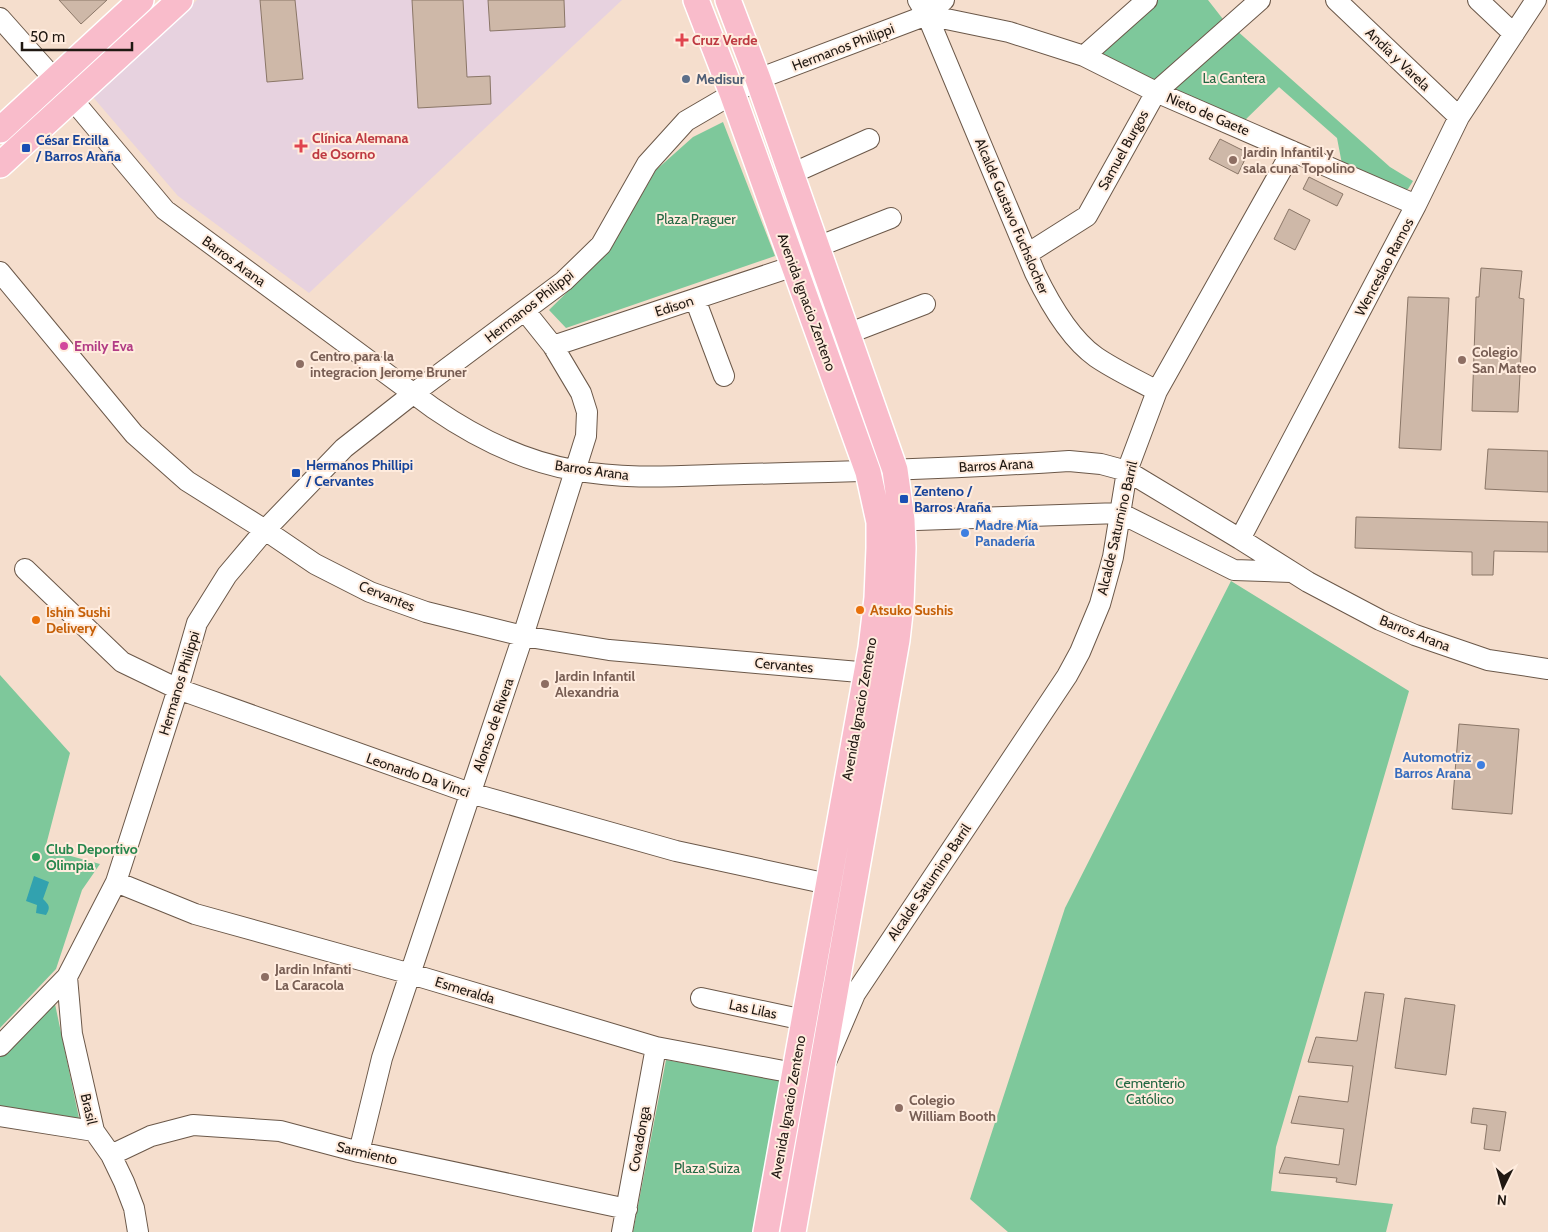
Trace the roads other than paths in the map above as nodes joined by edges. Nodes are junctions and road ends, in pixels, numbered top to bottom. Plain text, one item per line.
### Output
1 (141, 0) edge
2 (180, 0) edge
3 (696, 0) edge
4 (728, 0) edge
5 (944, 0) edge
6 (1147, 0) edge
7 (1260, 0) edge
8 (1336, 0) edge
9 (1478, 0) edge
10 (1536, 0) edge
11 (923, 8) edge
12 (0, 18) edge
13 (1514, 34) junction
14 (1084, 56) junction
15 (758, 79) junction
16 (55, 80) junction
17 (1156, 92) junction
18 (732, 93) junction
19 (72, 99) junction
20 (1459, 117) junction
21 (0, 130) edge
22 (869, 139) dead end
23 (1292, 151) junction
24 (0, 165) edge
25 (791, 174) junction
26 (1416, 205) junction
27 (891, 218) dead end
28 (817, 247) junction
29 (1027, 254) junction
30 (794, 266) junction
31 (0, 272) edge
32 (695, 300) junction
33 (925, 304) dead end
34 (525, 311) junction
35 (847, 334) junction
36 (553, 346) junction
37 (724, 376) dead end
38 (1157, 390) junction
39 (414, 393) junction
40 (574, 470) junction
41 (895, 470) junction
42 (1128, 471) junction
43 (868, 472) junction
44 (1120, 514) junction
45 (890, 521) junction
46 (265, 530) junction
47 (1240, 539) junction
48 (25, 569) dead end
49 (1291, 572) junction
50 (523, 636) junction
51 (1548, 668) edge
52 (866, 672) junction
53 (891, 675) junction
54 (178, 690) junction
55 (470, 793) junction
56 (116, 882) junction
57 (828, 885) junction
58 (853, 890) junction
59 (411, 974) junction
60 (67, 977) junction
61 (846, 986) junction
62 (701, 998) dead end
63 (804, 1020) junction
64 (0, 1046) edge
65 (656, 1046) junction
66 (794, 1073) junction
67 (820, 1076) junction
68 (0, 1116) edge
69 (94, 1132) junction
70 (360, 1152) junction
71 (111, 1155) junction
72 (626, 1208) junction
73 (138, 1232) edge
74 (622, 1232) edge
75 (766, 1232) edge
76 (793, 1232) edge

1 - 16 main road
2 - 19 main road
3 - 18 main road, Avenida Ignacio Zenteno
4 - 15 main road, Avenida Ignacio Zenteno
5 - 11 street
6 - 14 street
7 - 17 street, Samuel Burgos
8 - 20 street, Andía y Varela
9 - 13 street
10 - 13 street, Wenceslao Ramos
11 - 14 street
11 - 15 street, Hermanos Philippi
11 - 29 street, Alcalde Gustavo Fuchslocher
12 - 16 street, Barros Arana
13 - 20 street, Wenceslao Ramos
14 - 17 street, Nieto de Gaete
15 - 18 street, Hermanos Philippi
15 - 25 main road, Avenida Ignacio Zenteno
16 - 19 street, Barros Arana
16 - 21 main road
17 - 23 street, Nieto de Gaete
17 - 29 street, Samuel Burgos
18 - 30 main road, Avenida Ignacio Zenteno
18 - 34 street, Hermanos Philippi
19 - 24 main road
19 - 39 street, Barros Arana
20 - 26 street, Wenceslao Ramos
22 - 25 street
23 - 26 street, Nieto de Gaete
23 - 38 street, Alcalde Saturnino Barril
25 - 28 main road, Avenida Ignacio Zenteno
26 - 47 street, Wenceslao Ramos
27 - 28 street
28 - 35 main road, Avenida Ignacio Zenteno
29 - 38 street, Alcalde Gustavo Fuchslocher
30 - 32 street, Edison
30 - 43 main road, Avenida Ignacio Zenteno
31 - 46 street, Cervantes
32 - 36 street, Edison
32 - 37 street
33 - 35 street
34 - 36 street, Alonso de Rivera
34 - 39 street, Hermanos Philippi
35 - 41 main road, Avenida Ignacio Zenteno
36 - 40 street, Alonso de Rivera
38 - 42 street, Alcalde Saturnino Barril
39 - 40 street, Barros Arana
39 - 46 street, Hermanos Philippi
40 - 43 street, Barros Arana
40 - 50 street, Alonso de Rivera
41 - 42 street, Barros Arana
41 - 43 street, Barros Arana
41 - 45 main road, Avenida Ignacio Zenteno
42 - 44 street, Alcalde Saturnino Barril
42 - 47 street, Barros Arana
43 - 45 main road, Avenida Ignacio Zenteno
44 - 45 street, Barros Arana
44 - 49 street, Barros Arana
44 - 61 street, Alcalde Saturnino Barril
45 - 52 main road, Avenida Ignacio Zenteno
45 - 53 main road, Avenida Ignacio Zenteno
46 - 50 street, Cervantes
46 - 54 street, Hermanos Philippi
47 - 49 street, Barros Arana
48 - 54 street, Leonardo Da Vinci
49 - 51 street, Barros Arana
50 - 52 street, Cervantes
50 - 55 street, Alonso de Rivera
52 - 53 street, Cervantes
52 - 57 main road, Avenida Ignacio Zenteno
53 - 58 main road, Avenida Ignacio Zenteno
54 - 55 street, Leonardo Da Vinci
54 - 56 street, Hermanos Philippi
55 - 57 street, Leonardo Da Vinci
55 - 59 street, Alonso de Rivera
56 - 59 street, Esmeralda
56 - 60 street, Hermanos Philippi
57 - 58 street, Leonardo Da Vinci
57 - 63 main road, Avenida Ignacio Zenteno
58 - 61 main road, Avenida Ignacio Zenteno
59 - 65 street, Esmeralda
59 - 70 street, Alonso de Rivera
60 - 64 street, Hermanos Philippi
60 - 69 street, Brasil
61 - 67 main road, Avenida Ignacio Zenteno
62 - 63 street, Las Lilas
63 - 66 main road, Avenida Ignacio Zenteno
65 - 66 street, Esmeralda
65 - 72 street, Covadonga
66 - 67 street, Esmeralda
66 - 75 main road, Avenida Ignacio Zenteno
67 - 76 main road, Avenida Ignacio Zenteno
68 - 69 street
69 - 71 street, Brasil
70 - 71 street, Sarmiento
70 - 72 street, Sarmiento
71 - 73 street, Brasil
72 - 74 street, Covadonga

